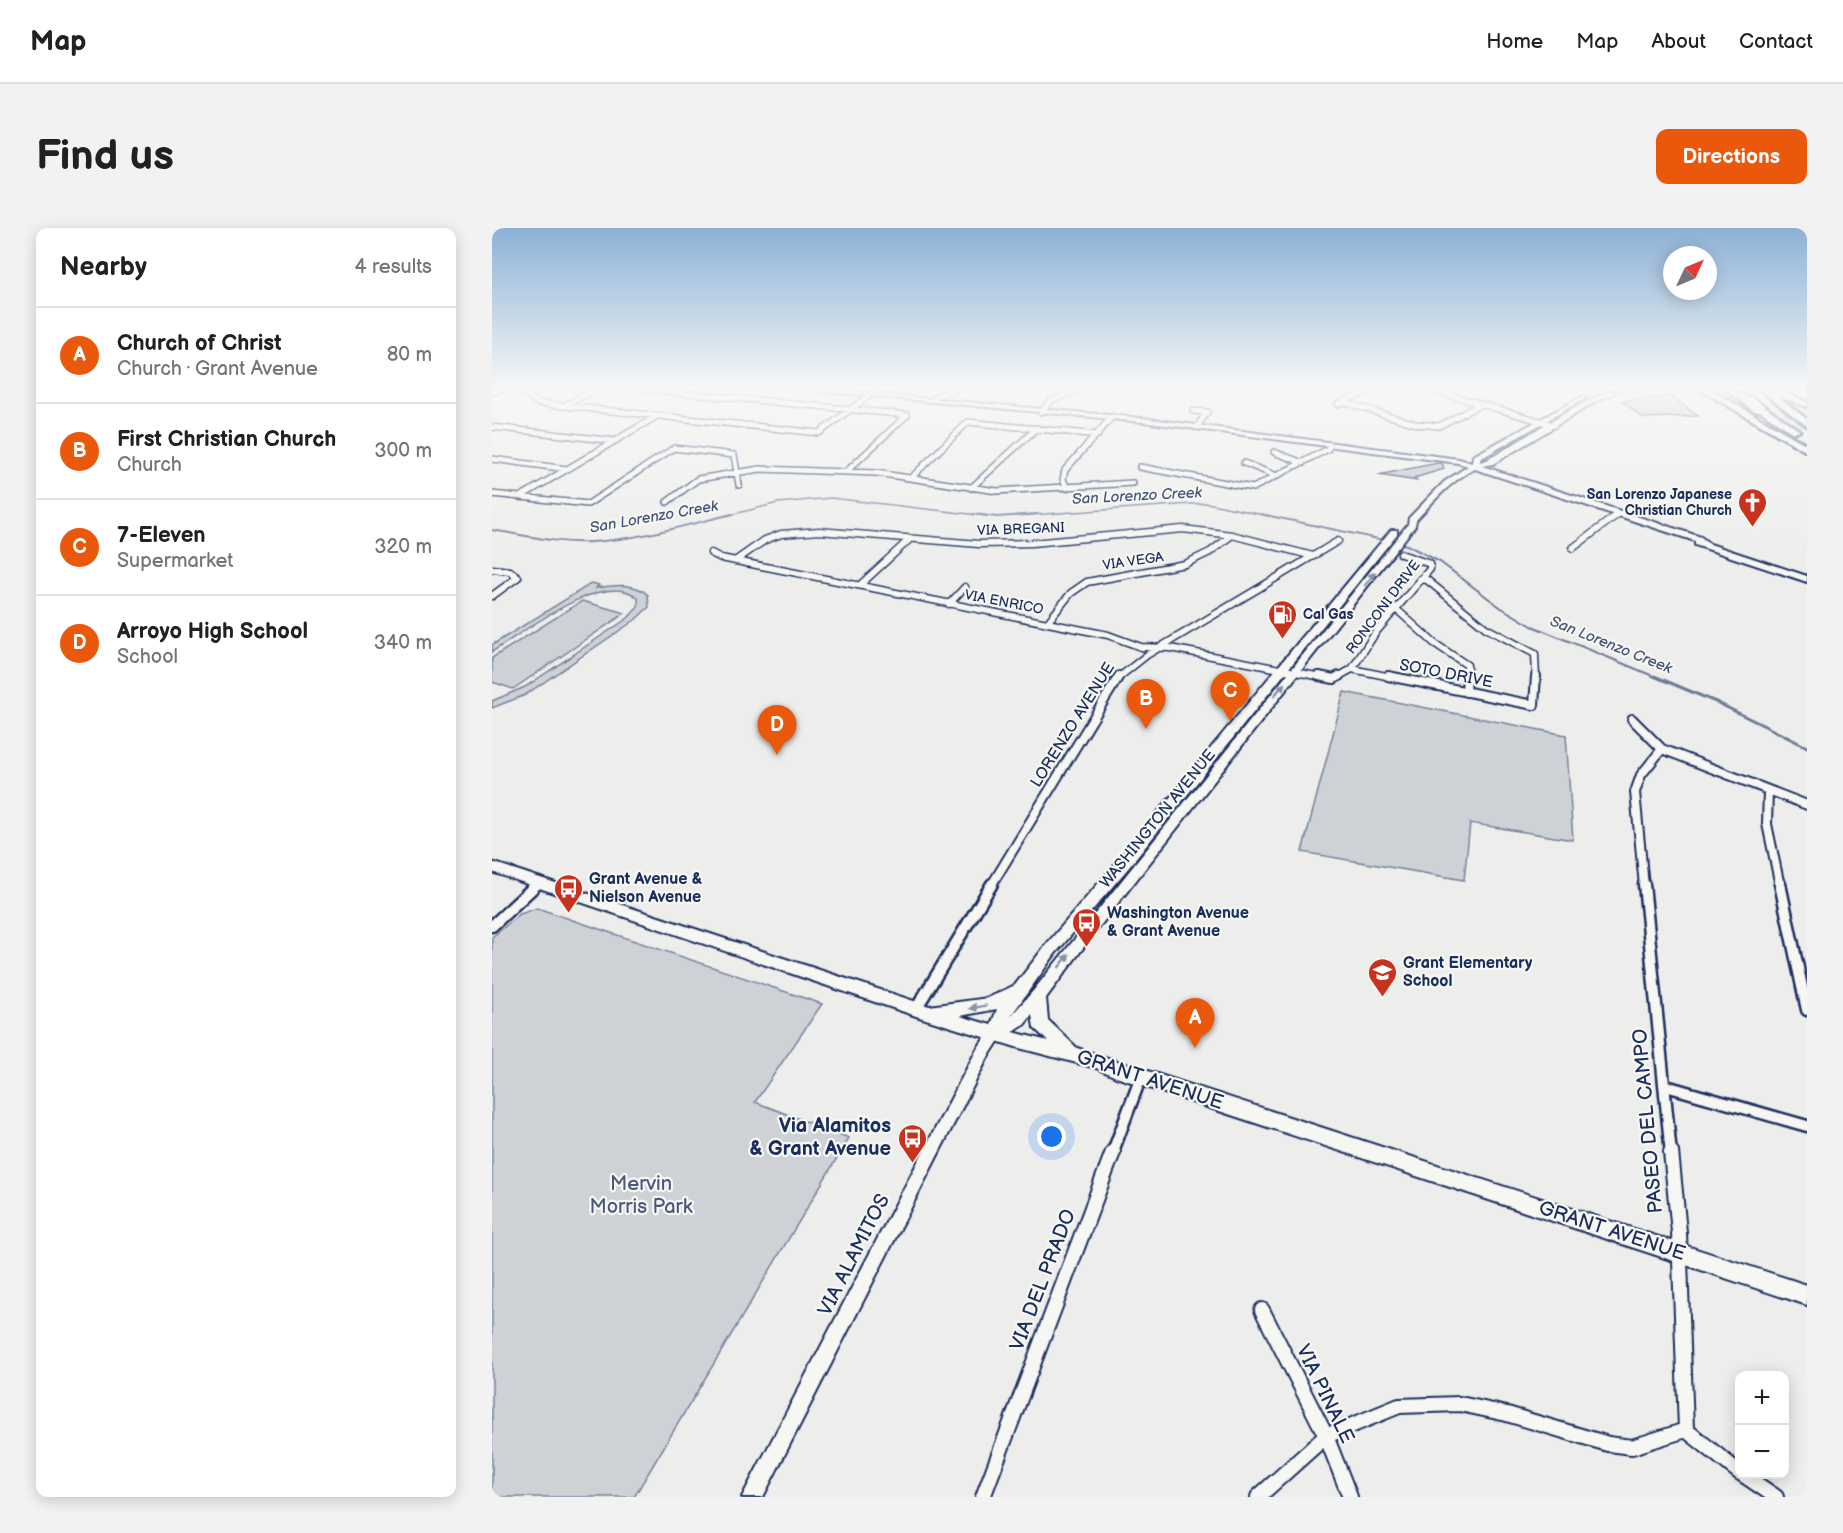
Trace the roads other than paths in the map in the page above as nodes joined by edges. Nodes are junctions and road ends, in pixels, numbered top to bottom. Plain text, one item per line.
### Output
1 (603, 448) edge
2 (674, 448) edge
3 (676, 448) edge
4 (871, 448) edge
5 (941, 448) edge
6 (1015, 448) edge
7 (1086, 448) edge
8 (1328, 448) edge
9 (1357, 448) edge
10 (1494, 448) edge
11 (1514, 448) edge
12 (1274, 452) dead end
13 (1482, 455) junction
14 (1430, 457) junction
15 (492, 459) edge
16 (1449, 460) junction
17 (1244, 463) dead end
18 (1303, 463) junction
19 (1476, 465) junction
20 (1140, 467) dead end
21 (567, 469) junction
22 (848, 470) junction
23 (737, 473) junction
24 (1277, 476) junction
25 (911, 477) junction
26 (1456, 477) junction
27 (1133, 483) dead end
28 (739, 485) dead end
29 (971, 488) junction
30 (1067, 488) junction
31 (492, 494) edge
32 (520, 497) junction
33 (667, 502) dead end
34 (1618, 514) junction
35 (1232, 535) junction
36 (910, 539) junction
37 (1338, 541) dead end
38 (1393, 548) junction
39 (1573, 548) dead end
40 (711, 553) dead end
41 (1312, 556) junction
42 (735, 561) junction
43 (492, 569) edge
44 (1420, 579) junction
45 (1807, 579) edge
46 (860, 585) junction
47 (965, 587) dead end
48 (492, 596) edge
49 (949, 604) junction
50 (1395, 608) junction
51 (1047, 623) junction
52 (1157, 648) junction
53 (1352, 669) junction
54 (1287, 671) junction
55 (1466, 692) junction
56 (1632, 719) dead end
57 (1662, 748) junction
58 (1768, 792) junction
59 (1807, 805) edge
60 (492, 867) edge
61 (538, 883) junction
62 (492, 926) edge
63 (1024, 986) junction
64 (1038, 996) junction
65 (921, 1010) junction
66 (1807, 1010) edge
67 (996, 1034) junction
68 (1072, 1054) junction
69 (1140, 1077) junction
70 (1666, 1086) junction
71 (1807, 1126) edge
72 (1681, 1254) junction
73 (1807, 1295) edge
74 (1262, 1310) dead end
75 (1686, 1430) junction
76 (1326, 1436) junction
77 (1735, 1469) edge
78 (1749, 1479) edge
79 (752, 1497) edge
80 (983, 1497) edge
81 (1258, 1497) edge
82 (1350, 1497) edge
83 (1776, 1497) edge

1 - 21 street
2 - 32 street
3 - 23 street
4 - 22 street
5 - 25 street
6 - 29 street
7 - 30 street
8 - 18 street
9 - 14 main road
10 - 13 main road, WASHINGTON AVENUE
11 - 19 main road, WASHINGTON AVENUE
12 - 18 street
13 - 16 main road
13 - 19 main road, WASHINGTON AVENUE
14 - 16 main road
14 - 26 main road
15 - 21 street
16 - 19 main road
17 - 24 street
18 - 24 street
19 - 26 main road, WASHINGTON AVENUE
19 - 34 main road
20 - 24 street
21 - 32 street
22 - 23 street
22 - 25 street
23 - 28 street
23 - 33 street
25 - 29 street
26 - 38 main road, WASHINGTON AVENUE
27 - 30 street
29 - 30 street
31 - 32 street
34 - 39 street
34 - 45 main road
35 - 36 street, VIA BREGANI
35 - 41 street, VIA BREGANI
35 - 51 street, VIA VEGA
36 - 42 street, VIA BREGANI
36 - 46 street
37 - 41 street, LORENZO AVENUE
38 - 44 street, RONCONI DRIVE
38 - 54 main road, WASHINGTON AVENUE
40 - 42 street, VIA ENRICO
41 - 52 street, LORENZO AVENUE
42 - 46 street, VIA ENRICO
43 - 48 street
44 - 50 street, RONCONI DRIVE
44 - 55 street, SOTO DRIVE
46 - 49 street, VIA ENRICO
47 - 49 street
49 - 51 street, VIA ENRICO
50 - 53 street, RONCONI DRIVE
50 - 55 street
51 - 52 street, VIA ENRICO
52 - 54 street, VIA ENRICO
52 - 65 street, LORENZO AVENUE
53 - 54 street, RONCONI DRIVE
53 - 55 street, SOTO DRIVE
54 - 63 main road, WASHINGTON AVENUE
64 -> 54 main road, WASHINGTON AVENUE
56 - 57 street
57 - 58 street
57 - 70 street, PASEO DEL CAMPO
58 - 59 street
58 - 66 street
60 - 61 main road, GRANT AVENUE
61 - 62 street
61 - 65 main road, GRANT AVENUE
63 -> 65 main road
63 - 67 main road, WASHINGTON AVENUE
64 - 67 main road, WASHINGTON AVENUE
64 - 68 main road
65 - 67 main road, GRANT AVENUE
67 - 68 main road, GRANT AVENUE
67 - 79 street, VIA ALAMITOS
68 - 69 main road, GRANT AVENUE
69 - 72 main road, GRANT AVENUE
69 - 80 street, VIA DEL PRADO
70 - 71 street
70 - 72 street, PASEO DEL CAMPO
72 - 73 main road, GRANT AVENUE
72 - 75 street, PASEO DEL CAMPO
74 - 76 street, VIA PINALE
75 - 76 street
75 - 77 street
76 - 81 street
76 - 82 street, VIA PINALE
78 - 83 street

